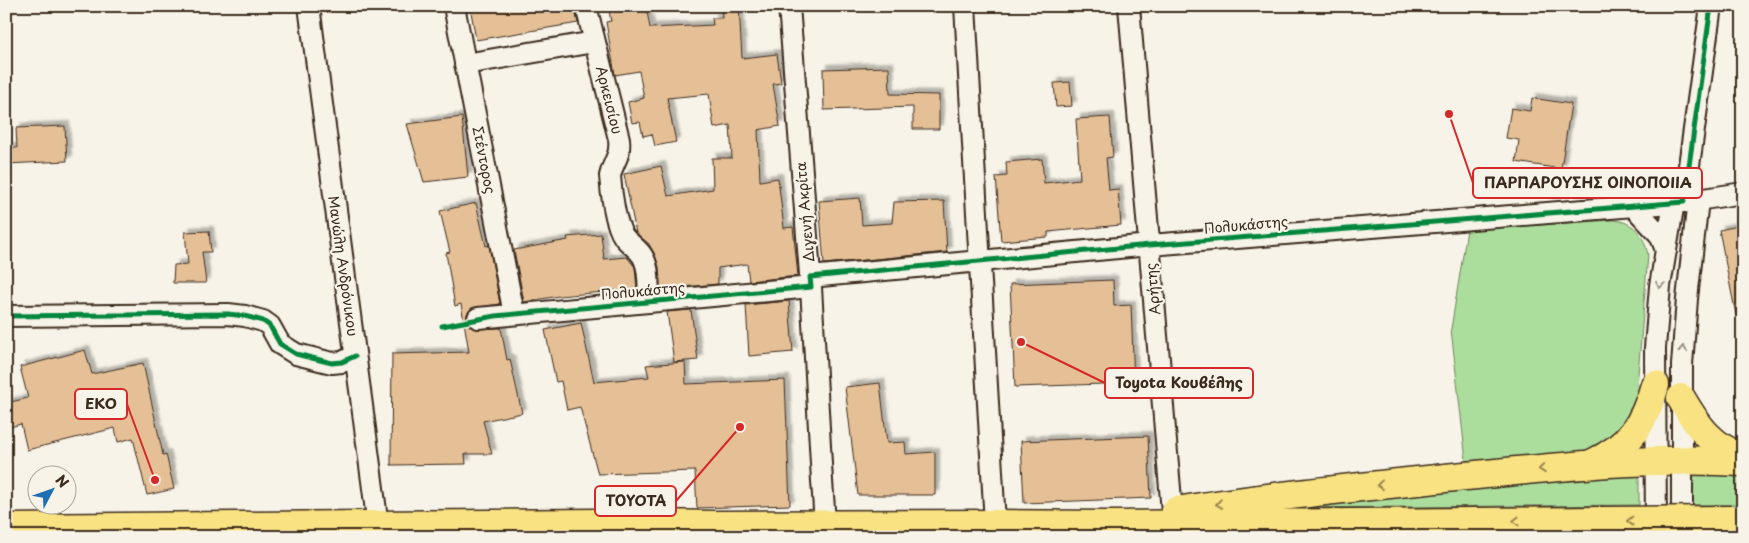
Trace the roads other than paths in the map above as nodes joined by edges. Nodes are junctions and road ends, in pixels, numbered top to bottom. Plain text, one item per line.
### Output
1 (309, 6) edge
2 (454, 6) edge
3 (586, 6) edge
4 (788, 6) edge
5 (964, 6) edge
6 (1129, 6) edge
7 (1711, 6) edge
8 (594, 42) junction
9 (465, 64) junction
10 (1743, 192) edge
11 (1685, 201) junction
12 (1633, 206) junction
13 (1150, 245) junction
14 (1666, 250) junction
15 (980, 262) junction
16 (811, 282) junction
17 (649, 302) junction
18 (514, 314) junction
19 (6, 316) edge
20 (478, 318) dead end
21 (355, 356) junction
22 (1655, 385) junction
23 (1681, 398) junction
24 (1743, 458) edge
25 (1669, 462) junction
26 (1743, 462) edge
27 (1590, 464) junction
28 (1172, 512) junction
29 (1737, 520) edge
30 (995, 524) junction
31 (1109, 525) junction
32 (378, 526) junction
33 (6, 528) edge
34 (826, 531) edge
35 (1656, 537) edge
36 (1682, 537) edge

1 - 21 street, Μανώλη Ανδρόνικου
2 - 9 street, Στέντορος
3 - 8 street, Αρκεισίου
4 - 16 street, Διγενή Ακρίτα
5 - 15 street
6 - 13 street, Αρήτης
7 - 11 street
8 - 9 street
8 - 17 street, Αρκεισίου
9 - 18 street, Στέντορος
10 - 11 street, Πολυκάστης
11 - 12 street, Πολυκάστης
11 - 14 street
23 -> 11 street
12 - 13 street, Πολυκάστης
12 - 14 street
13 - 15 street, Πολυκάστης
13 - 28 street, Αρήτης
14 -> 22 street
15 - 16 street, Πολυκάστης
15 - 30 street
16 - 17 street, Πολυκάστης
16 - 34 street, Διγενή Ακρίτα
17 - 18 street, Πολυκάστης
18 - 20 street, Πολυκάστης
19 - 21 street
21 - 32 street, Μανώλη Ανδρόνικου
22 - 25 street
22 - 27 highway
23 - 24 highway
23 - 25 street
25 - 26 highway
25 - 27 highway
25 - 35 street
25 - 36 street
27 -> 28 highway
28 - 31 highway
29 -> 31 highway, bridge
30 - 31 highway
30 - 34 highway
32 - 33 highway
32 - 34 highway

